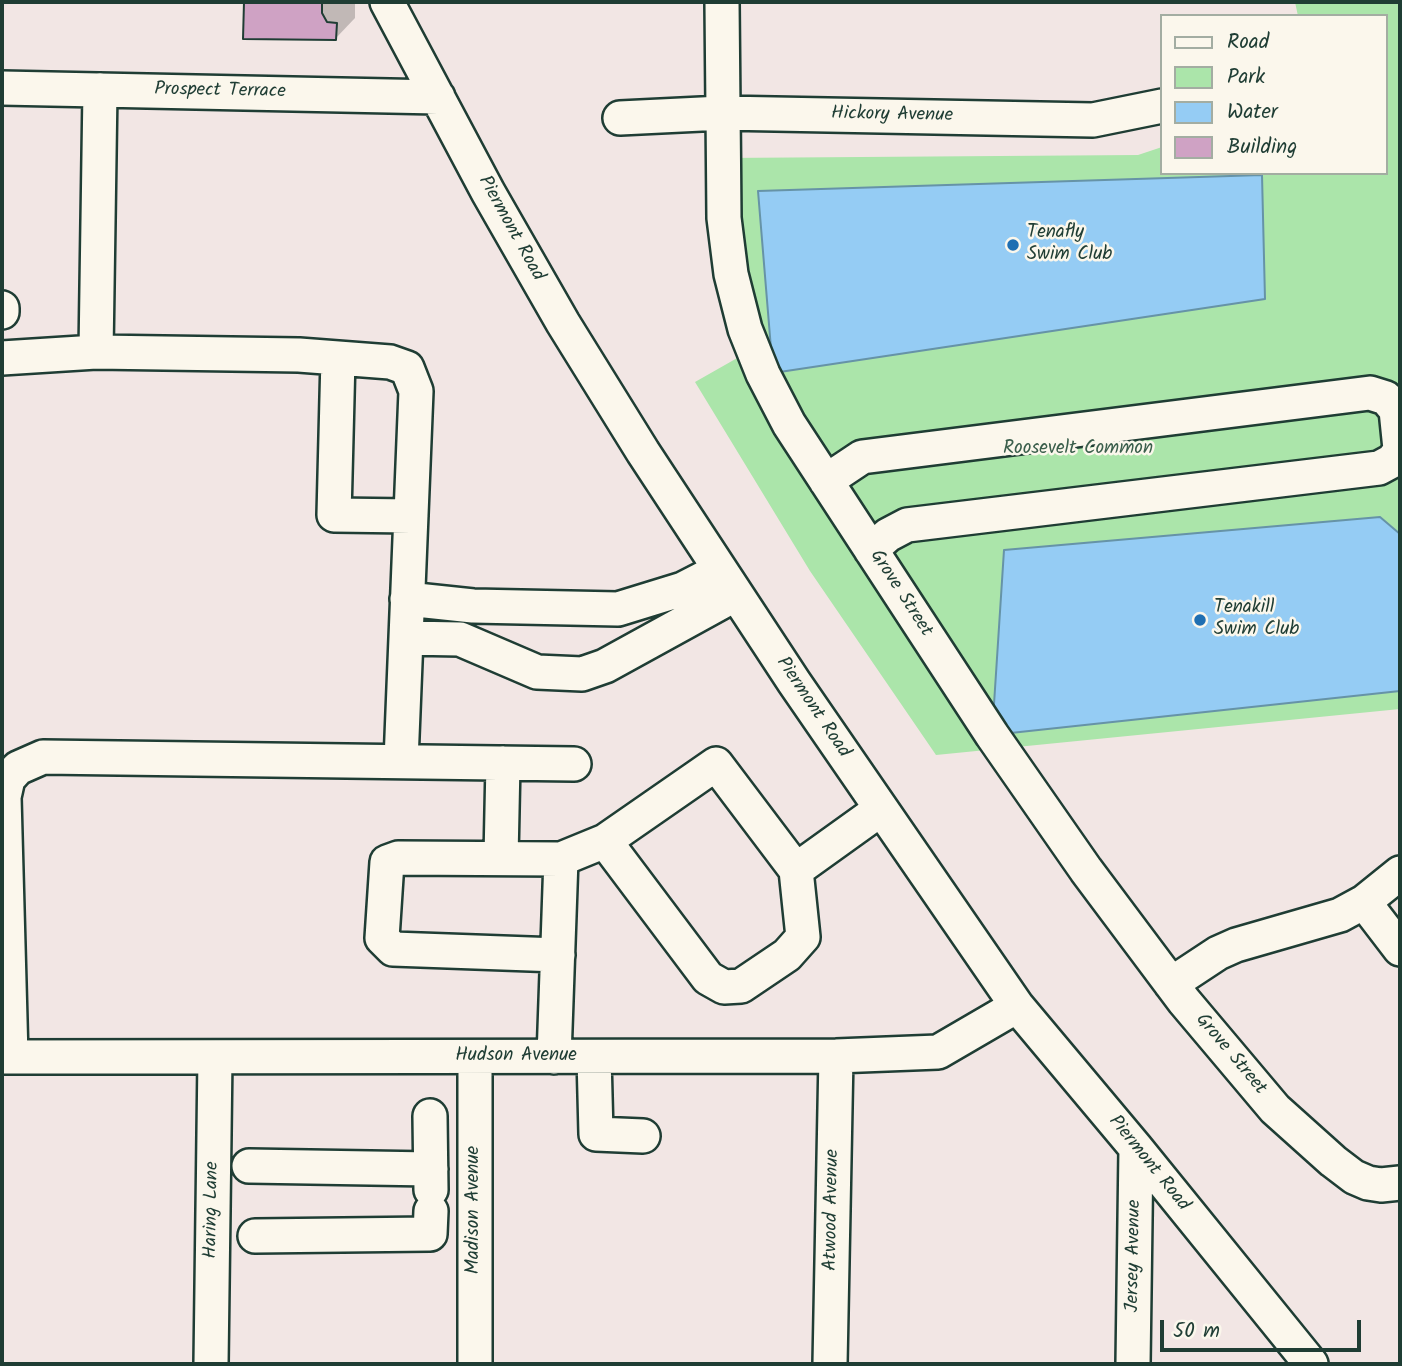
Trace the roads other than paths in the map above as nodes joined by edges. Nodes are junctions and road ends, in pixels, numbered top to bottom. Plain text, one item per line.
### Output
1 (387, 2) edge
2 (722, 2) edge
3 (2, 88) edge
4 (100, 90) junction
5 (438, 97) junction
6 (1160, 106) edge
7 (722, 113) junction
8 (620, 118) dead end
9 (96, 352) junction
10 (2, 358) edge
11 (338, 358) junction
12 (1400, 450) edge
13 (826, 481) junction
14 (411, 516) junction
15 (871, 550) junction
16 (728, 582) junction
17 (407, 599) junction
18 (517, 607) junction
19 (406, 638) junction
20 (494, 655) junction
21 (401, 761) junction
22 (503, 763) junction
23 (574, 764) dead end
24 (881, 809) junction
25 (605, 841) junction
26 (501, 858) junction
27 (561, 859) junction
28 (796, 870) junction
29 (1400, 873) edge
30 (1364, 902) junction
31 (1400, 949) edge
32 (558, 955) junction
33 (1171, 984) junction
34 (1017, 1006) junction
35 (836, 1056) junction
36 (6, 1057) edge
37 (215, 1057) junction
38 (475, 1057) junction
39 (554, 1057) junction
40 (594, 1057) junction
41 (430, 1116) dead end
42 (643, 1136) dead end
43 (1136, 1148) junction
44 (248, 1166) dead end
45 (431, 1169) junction
46 (1400, 1183) edge
47 (431, 1211) junction
48 (475, 1211) junction
49 (255, 1236) dead end
50 (211, 1364) edge
51 (475, 1364) edge
52 (830, 1364) edge
53 (1133, 1364) edge
54 (1311, 1364) edge

1 - 5 street, Piermont Road
2 - 7 street, Grove Street
3 - 4 street, Prospect Terrace
4 - 5 street, Prospect Terrace
4 - 9 street
5 - 16 street, Piermont Road
6 - 7 street, Hickory Avenue
7 - 8 street, Hickory Avenue
7 - 13 street, Grove Street
9 - 10 street
9 - 11 street
11 - 14 street
11 - 14 street
12 - 13 street
12 - 15 street
13 - 15 street, Grove Street
14 - 17 street
15 - 33 street, Grove Street
16 - 18 street
16 - 20 street
16 - 24 street, Piermont Road
17 - 18 street
17 - 19 street
18 - 20 street
19 - 20 street
19 - 21 street
21 - 22 street
21 - 36 street
22 - 23 street
22 - 26 street
24 - 28 street
24 - 34 street, Piermont Road
25 - 27 street
25 - 28 street
25 - 28 street
26 - 27 street
26 - 32 street
27 - 32 street
29 - 30 street
30 - 31 street
30 - 33 street
32 - 39 street
33 - 46 street, Grove Street
34 - 35 street, Hudson Avenue
34 - 43 street, Piermont Road
35 - 40 street, Hudson Avenue
35 - 52 street, Atwood Avenue
36 - 37 street, Hudson Avenue
37 - 38 street, Hudson Avenue
37 - 50 street, Haring Lane
38 - 39 street, Hudson Avenue
38 - 48 street, Madison Avenue
39 - 40 street, Hudson Avenue
40 - 42 street
41 - 45 street
43 - 53 street, Jersey Avenue
43 - 54 street, Piermont Road
44 - 45 street
45 - 47 street
47 - 48 street
47 - 49 street
48 - 51 street, Madison Avenue

